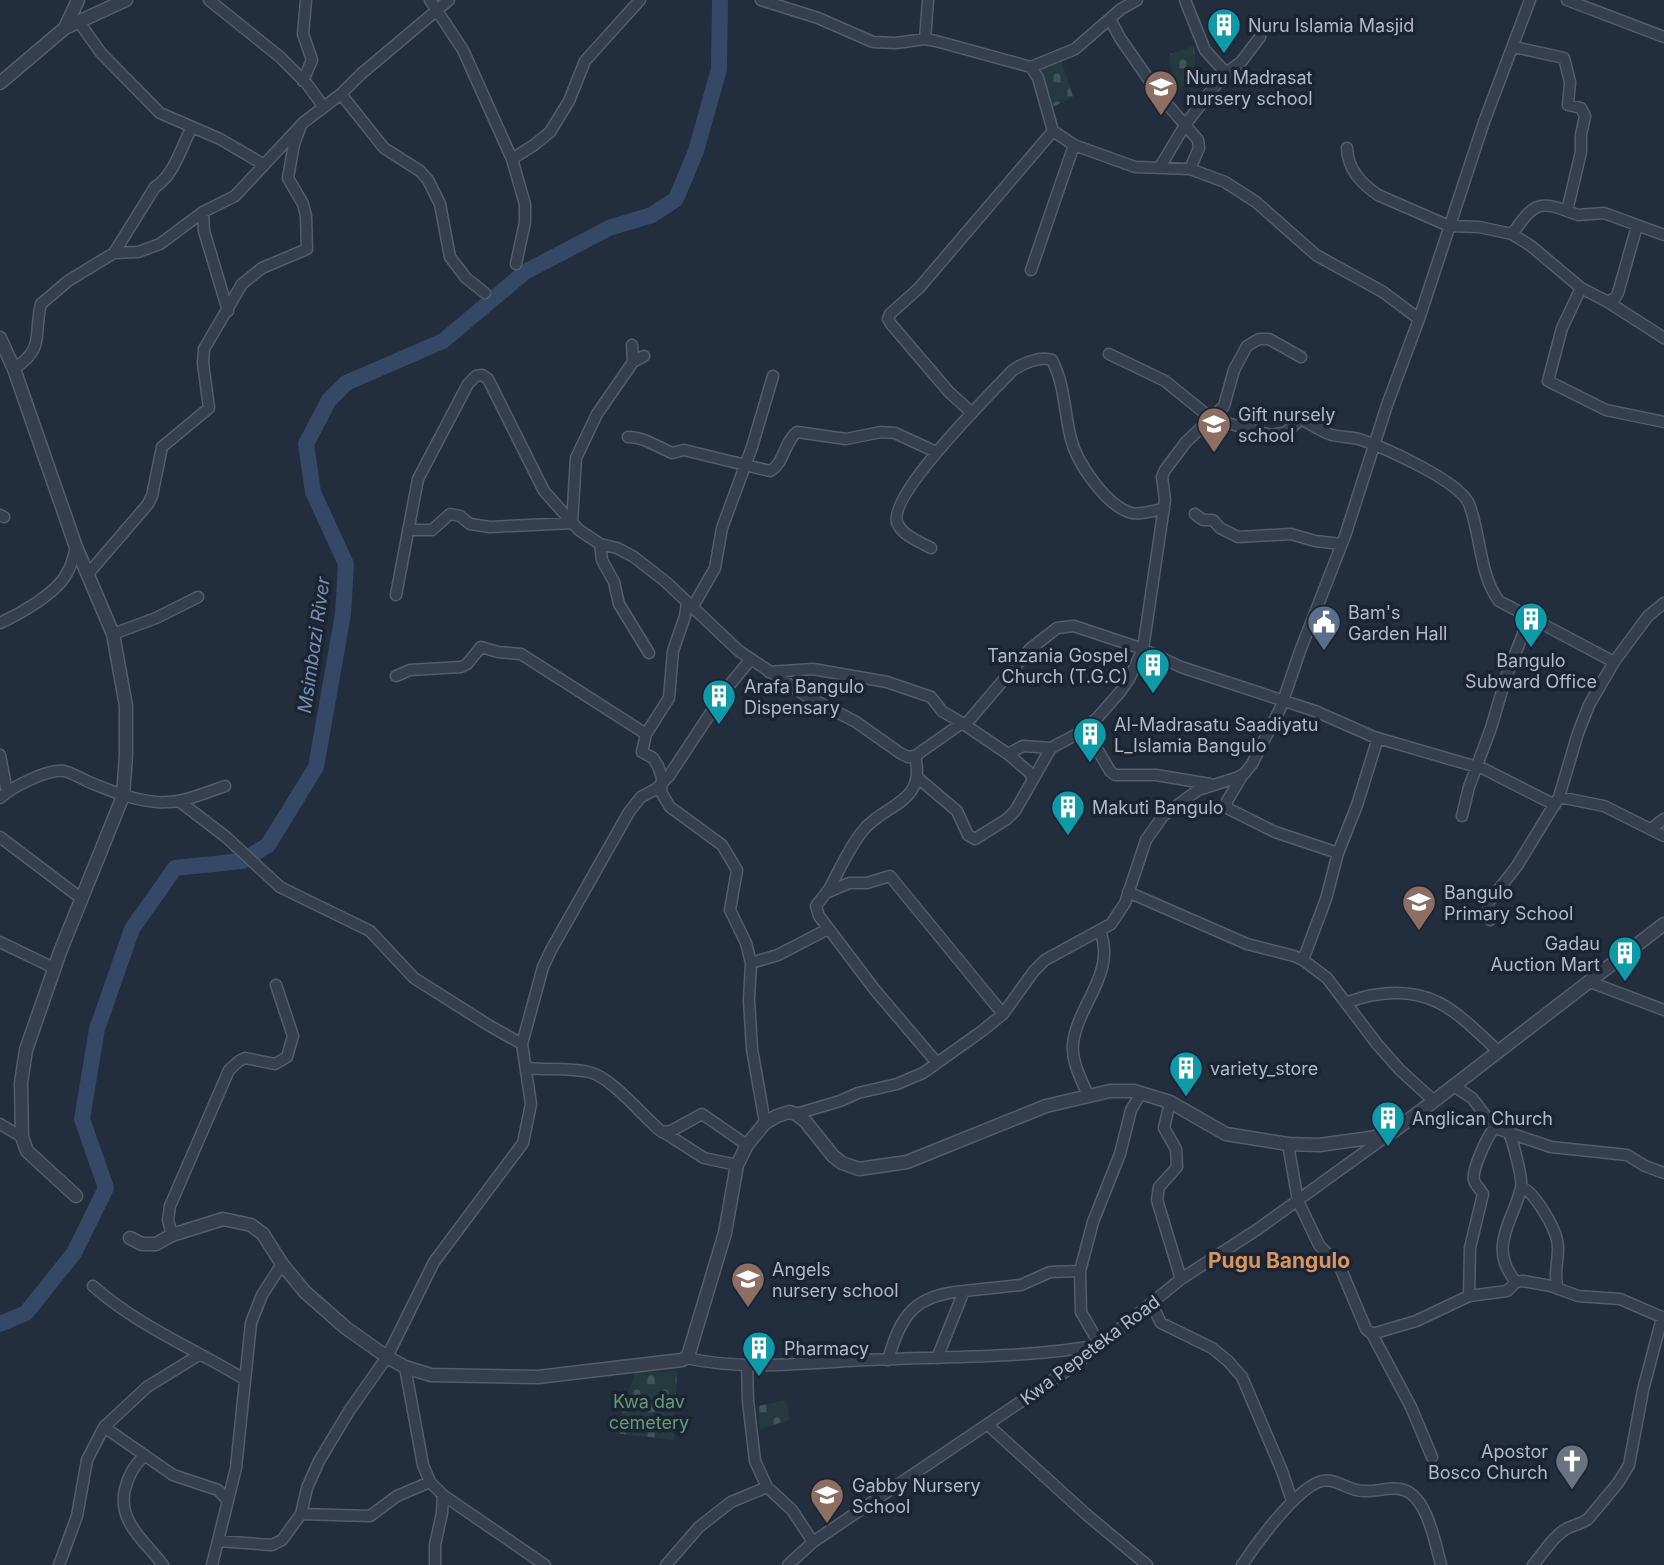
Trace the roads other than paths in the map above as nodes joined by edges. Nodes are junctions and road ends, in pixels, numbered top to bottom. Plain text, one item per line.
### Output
1 (78, 0) edge
2 (126, 0) edge
3 (209, 0) edge
4 (306, 0) edge
5 (449, 0) edge
6 (640, 0) edge
7 (761, 0) edge
8 (928, 0) edge
9 (1137, 0) edge
10 (1185, 0) edge
11 (1530, 0) edge
12 (1567, 0) edge
13 (433, 5) edge
14 (1110, 19) junction
15 (79, 22) junction
16 (65, 28) junction
17 (1260, 37) dead end
18 (1664, 37) edge
19 (925, 39) junction
20 (1514, 47) junction
21 (1031, 67) junction
22 (1226, 73) junction
23 (303, 80) junction
24 (0, 83) edge
25 (341, 94) junction
26 (323, 106) junction
27 (304, 122) junction
28 (1185, 125) junction
29 (192, 127) junction
30 (1053, 131) junction
31 (1074, 145) junction
32 (1347, 148) dead end
33 (512, 159) junction
34 (263, 164) junction
35 (1160, 167) junction
36 (1190, 169) junction
37 (1567, 211) junction
38 (203, 212) junction
39 (1449, 226) junction
40 (1637, 226) junction
41 (1512, 234) junction
42 (1664, 235) edge
43 (114, 253) junction
44 (516, 264) dead end
45 (1031, 270) dead end
46 (1581, 288) junction
47 (485, 293) dead end
48 (1608, 302) junction
49 (228, 311) junction
50 (1419, 319) junction
51 (0, 338) edge
52 (1664, 338) edge
53 (632, 345) dead end
54 (1109, 354) dead end
55 (644, 356) dead end
56 (1301, 357) dead end
57 (633, 362) junction
58 (14, 369) junction
59 (773, 376) dead end
60 (971, 412) junction
61 (1212, 419) junction
62 (1664, 422) edge
63 (628, 438) dead end
64 (1376, 446) junction
65 (936, 453) junction
66 (746, 465) junction
67 (1164, 509) junction
68 (1195, 514) dead end
69 (572, 523) junction
70 (408, 530) junction
71 (600, 544) junction
72 (1341, 544) junction
73 (76, 547) junction
74 (931, 548) dead end
75 (88, 573) junction
76 (396, 595) dead end
77 (198, 597) dead end
78 (1664, 603) edge
79 (690, 606) junction
80 (1529, 618) junction
81 (0, 623) edge
82 (113, 634) junction
83 (1143, 649) junction
84 (649, 653) dead end
85 (751, 659) junction
86 (1614, 662) junction
87 (769, 672) junction
88 (396, 676) dead end
89 (1284, 700) junction
90 (964, 723) junction
91 (1081, 732) junction
92 (646, 734) junction
93 (1378, 738) junction
94 (1051, 748) junction
95 (1008, 754) junction
96 (0, 755) edge
97 (915, 757) junction
98 (1476, 766) junction
99 (1244, 774) junction
100 (918, 778) junction
101 (1032, 778) junction
102 (662, 784) junction
103 (1210, 785) junction
104 (225, 786) dead end
105 (4, 795) edge
106 (123, 796) junction
107 (179, 801) junction
108 (1557, 801) junction
109 (1462, 816) dead end
110 (1664, 819) edge
111 (1651, 828) junction
112 (0, 836) edge
113 (1664, 836) edge
114 (1338, 853) junction
115 (1128, 892) junction
116 (826, 893) junction
117 (82, 899) junction
118 (1490, 920) dead end
119 (1664, 924) edge
120 (828, 929) junction
121 (1100, 931) junction
122 (0, 942) edge
123 (1303, 960) junction
124 (751, 963) junction
125 (54, 968) junction
126 (1590, 982) junction
127 (276, 985) dead end
128 (1347, 1002) junction
129 (1664, 1010) edge
130 (1003, 1014) junction
131 (522, 1044) junction
132 (1498, 1051) junction
133 (937, 1063) junction
134 (527, 1068) junction
135 (1454, 1086) junction
136 (1142, 1093) junction
137 (1088, 1096) junction
138 (1434, 1101) junction
139 (1170, 1102) junction
140 (796, 1114) junction
141 (765, 1123) junction
142 (0, 1124) edge
143 (1495, 1128) junction
144 (666, 1133) junction
145 (1391, 1133) junction
146 (1509, 1133) junction
147 (22, 1137) junction
148 (1288, 1144) junction
149 (747, 1145) junction
150 (737, 1165) junction
151 (1664, 1173) edge
152 (1521, 1187) junction
153 (76, 1196) dead end
154 (1298, 1201) junction
155 (172, 1235) junction
156 (130, 1238) dead end
157 (282, 1264) junction
158 (1080, 1271) junction
159 (1181, 1279) junction
160 (1516, 1282) junction
161 (93, 1286) dead end
162 (1558, 1289) junction
163 (964, 1292) junction
164 (1469, 1296) junction
165 (1152, 1305) junction
166 (1663, 1318) edge
167 (1372, 1334) junction
168 (1101, 1345) junction
169 (200, 1355) junction
170 (387, 1357) junction
171 (686, 1358) junction
172 (937, 1358) junction
173 (888, 1360) junction
174 (747, 1365) junction
175 (405, 1367) junction
176 (244, 1379) junction
177 (988, 1425) junction
178 (104, 1427) junction
179 (144, 1456) junction
180 (1432, 1457) dead end
181 (430, 1482) junction
182 (767, 1487) junction
183 (443, 1495) junction
184 (227, 1500) junction
185 (1292, 1501) junction
186 (301, 1514) junction
187 (218, 1541) junction
188 (813, 1542) junction
189 (1134, 1561) edge
190 (59, 1565) edge
191 (163, 1565) edge
192 (212, 1565) edge
193 (435, 1565) edge
194 (545, 1565) edge
195 (666, 1565) edge
196 (788, 1565) edge
197 (1147, 1565) edge
198 (1242, 1565) edge
199 (1441, 1565) edge
200 (1533, 1565) edge

1 - 16 street
2 - 15 street
3 - 23 street
4 - 23 street
5 - 13 street
6 - 33 street
7 - 19 street
8 - 19 street
9 - 14 street
10 - 22 street
11 - 20 street
12 - 18 street
13 - 25 street
13 - 33 street
14 - 21 street
14 - 28 street
15 - 16 street
15 - 29 street
16 - 24 street
17 - 22 street
19 - 21 street
20 - 37 street
20 - 39 street
21 - 30 street
22 - 28 street
23 - 26 street
25 - 26 street
25 - 47 street
26 - 27 street
27 - 34 street
27 - 49 street
28 - 35 street
28 - 36 street
29 - 34 street
29 - 43 street
30 - 31 street
30 - 60 street
31 - 35 street
31 - 45 street
32 - 39 street
33 - 44 street
34 - 38 street
35 - 36 street
36 - 50 street
37 - 40 street
37 - 41 street
38 - 43 street
38 - 49 street
39 - 41 street
39 - 50 street
40 - 42 street
40 - 48 street
41 - 46 street
43 - 58 street
46 - 48 street
46 - 62 street
48 - 52 street
49 - 75 street
50 - 64 street
51 - 58 street
53 - 57 street
54 - 61 street
55 - 57 street
56 - 61 street
57 - 69 street
58 - 73 street
59 - 66 street
60 - 65 street
60 - 67 street
61 - 64 street
61 - 67 street
63 - 66 street
64 - 72 street
64 - 80 street
65 - 66 street
65 - 74 street
66 - 79 street
67 - 83 street
68 - 72 street
69 - 70 street
69 - 70 street
69 - 71 street
70 - 76 street
71 - 79 street
71 - 84 street
72 - 89 street
73 - 75 street
73 - 81 street
75 - 82 street
77 - 82 street
78 - 86 street
79 - 85 street
79 - 92 street
80 - 86 street
80 - 98 street
82 - 106 street
83 - 89 street
83 - 90 street
83 - 91 street
85 - 87 street
85 - 102 street
86 - 108 street
87 - 90 street
87 - 97 street
88 - 92 street
89 - 93 street
89 - 99 street
90 - 95 street
90 - 97 street
91 - 94 street
91 - 103 street
92 - 102 street
93 - 98 street
93 - 114 street
94 - 95 street
94 - 101 street
95 - 101 street
96 - 105 street
97 - 100 street
98 - 108 street
98 - 109 street
99 - 103 street
99 - 114 street
100 - 101 street
100 - 116 street
102 - 124 street
102 - 131 street
103 - 115 street
104 - 107 street
105 - 106 street
106 - 107 street
106 - 117 street
107 - 131 street
108 - 111 street
108 - 118 street
110 - 111 street
111 - 113 street
112 - 117 street
114 - 123 street
115 - 121 street
115 - 123 street
116 - 120 street
116 - 130 street
117 - 125 street
119 - 126 street
120 - 124 street
120 - 133 street
121 - 130 street
121 - 137 street
122 - 125 street
123 - 128 street
124 - 141 street
125 - 147 street
126 - 129 street
126 - 132 street
127 - 155 street
128 - 132 street
128 - 138 street
130 - 133 street
131 - 134 street
132 - 135 street
133 - 140 street
134 - 144 street
134 - 170 street
135 - 138 street
135 - 143 street
136 - 137 street
136 - 139 street
136 - 158 street
137 - 140 street
138 - 145 street
139 - 148 street
139 - 159 street
140 - 141 street
141 - 149 street
142 - 147 street
143 - 146 street
143 - 164 street
144 - 149 street
144 - 150 street
145 - 148 street
145 - 154 street, Kwa Pepeteka Road
146 - 151 street
146 - 152 street
147 - 153 street
148 - 154 street
149 - 150 street
150 - 171 street
152 - 160 street
152 - 162 street
154 - 159 street, Kwa Pepeteka Road
154 - 167 street
155 - 156 street
155 - 157 street
157 - 170 street
157 - 176 street
158 - 163 street
158 - 168 street
159 - 165 street, Kwa Pepeteka Road
160 - 162 street
160 - 164 street
161 - 169 street
162 - 166 street
163 - 172 street
163 - 173 street
164 - 167 street
165 - 168 street, Kwa Pepeteka Road
165 - 185 street
166 - 200 street
167 - 180 street
168 - 172 street
168 - 177 street, Kwa Pepeteka Road
169 - 176 street
169 - 178 street
170 - 175 street
170 - 186 street
171 - 174 street
171 - 175 street
172 - 173 street
173 - 174 street
174 - 182 street
175 - 181 street
176 - 184 street
177 - 188 street, Kwa Pepeteka Road
177 - 189 street
178 - 179 street
178 - 190 street
179 - 184 street
179 - 191 street
181 - 183 street
181 - 186 street
182 - 188 street
182 - 195 street
183 - 193 street
183 - 194 street
184 - 187 street
185 - 198 street
185 - 199 street
186 - 187 street
187 - 192 street
188 - 196 street, Kwa Pepeteka Road
189 - 197 street

